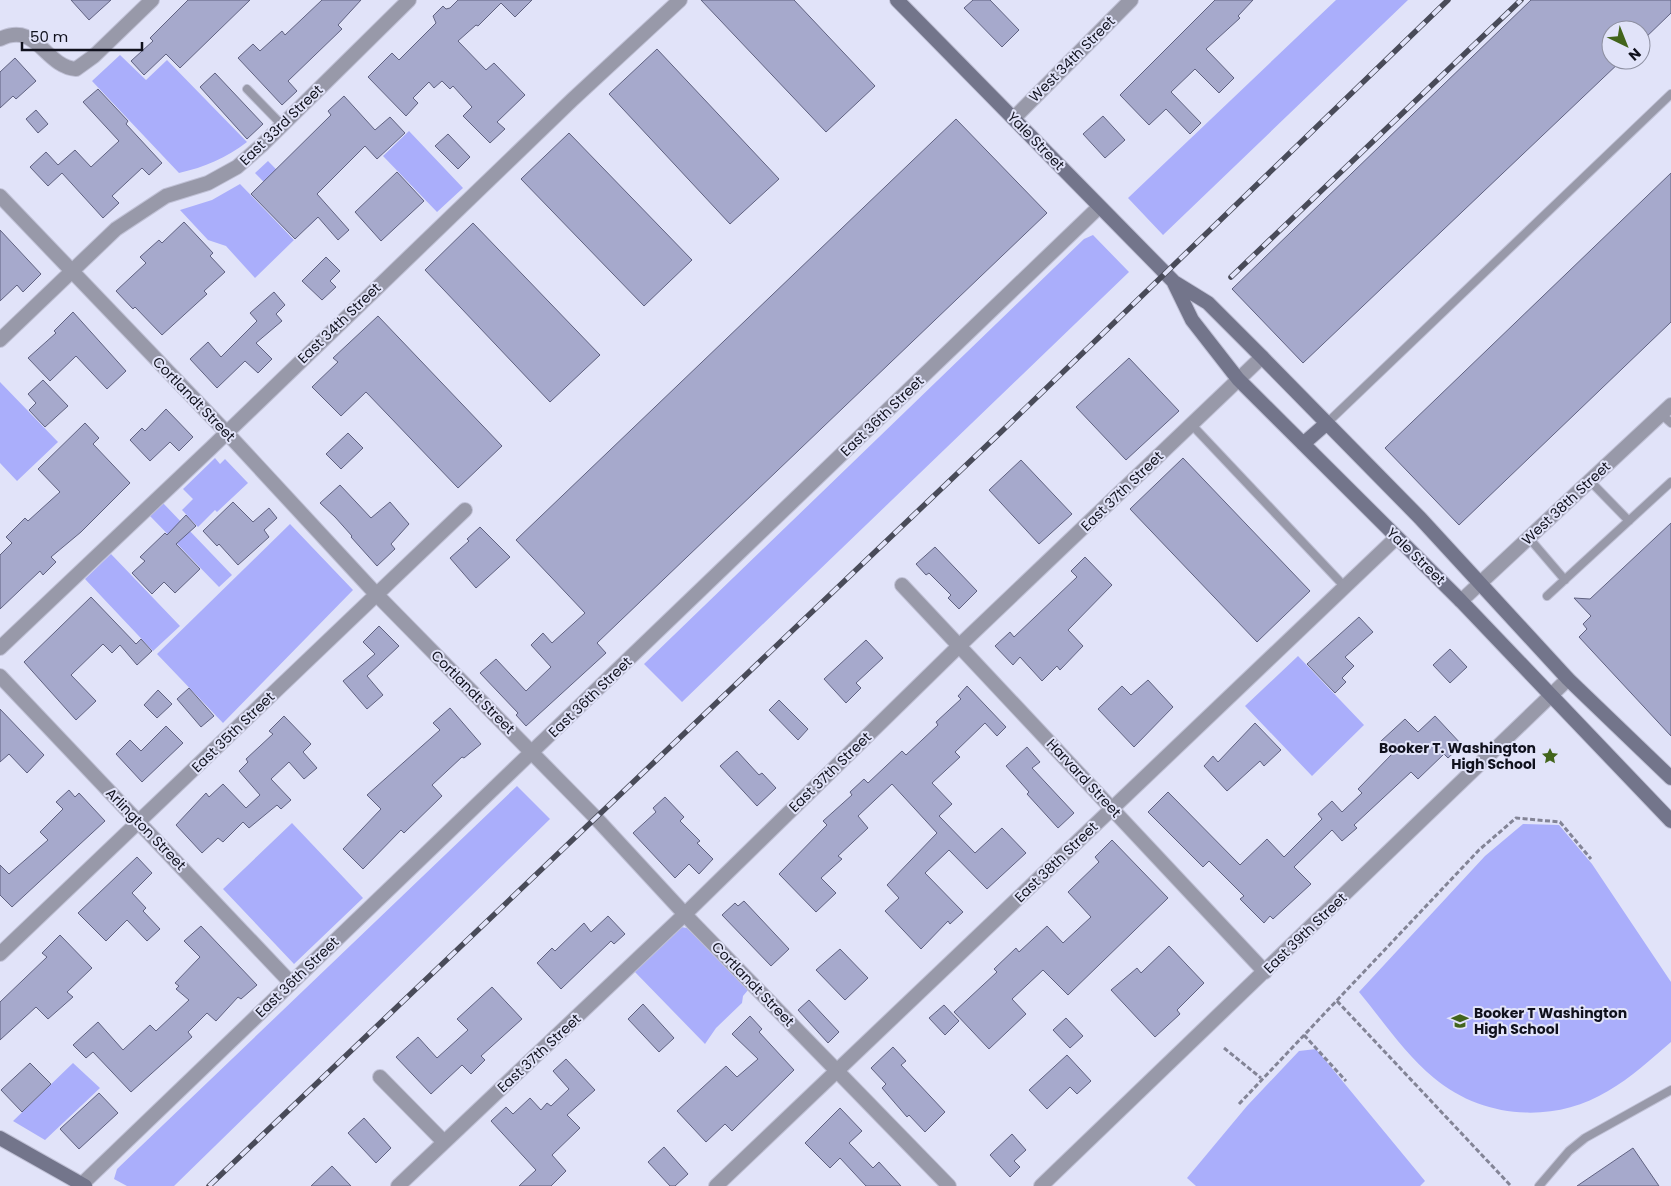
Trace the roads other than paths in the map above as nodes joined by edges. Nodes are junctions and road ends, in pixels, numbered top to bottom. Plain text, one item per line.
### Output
1 (152, 0) edge
2 (409, 0) edge
3 (680, 0) edge
4 (897, 0) edge
5 (1131, 0) edge
6 (0, 39) edge
7 (247, 89) dead end
8 (1671, 94) edge
9 (1014, 118) junction
10 (282, 126) junction
11 (0, 196) edge
12 (1099, 207) junction
13 (72, 271) junction
14 (1174, 282) junction
15 (0, 340) edge
16 (1262, 357) junction
17 (1238, 379) junction
18 (1668, 414) edge
19 (1328, 422) junction
20 (1191, 424) junction
21 (227, 433) junction
22 (1303, 444) junction
23 (1590, 481) junction
24 (1671, 482) edge
25 (465, 510) dead end
26 (1629, 521) junction
27 (1396, 538) junction
28 (1529, 538) junction
29 (1565, 580) junction
30 (1481, 584) junction
31 (902, 585) dead end
32 (1344, 587) junction
33 (377, 595) junction
34 (1547, 596) dead end
35 (1462, 601) junction
36 (959, 646) junction
37 (0, 648) edge
38 (0, 676) edge
39 (1568, 679) junction
40 (1551, 696) junction
41 (532, 752) junction
42 (1671, 778) edge
43 (1113, 808) junction
44 (1671, 821) edge
45 (139, 822) junction
46 (685, 914) junction
47 (0, 954) edge
48 (1265, 972) junction
49 (292, 982) junction
50 (837, 1070) junction
51 (380, 1077) dead end
52 (1671, 1090) edge
53 (0, 1138) edge
54 (444, 1142) junction
55 (82, 1185) edge
56 (398, 1186) edge
57 (716, 1186) edge
58 (949, 1186) edge
59 (1040, 1186) edge
60 (1539, 1186) edge

1 - 6 street
2 - 10 street, East 33rd Street
3 - 21 street, East 34th Street
4 - 9 main road, Yale Street
5 - 9 street, West 34th Street
7 - 10 lane
8 - 19 lane
9 - 12 main road, Yale Street
10 - 13 street, East 33rd Street
11 - 13 street, Cortlandt Street
12 - 14 main road, Yale Street
12 - 41 street, East 36th Street
13 - 15 street, East 33rd Street
13 - 21 street, Cortlandt Street
14 - 16 main road, Yale Street
14 - 17 main road, Yale Street
16 - 17 street, East 37th Street
16 - 19 main road, Yale Street
17 - 20 street, East 37th Street
17 - 22 main road, Yale Street
18 - 23 street, West 38th Street
19 - 22 main road
19 - 30 main road, Yale Street
20 - 32 lane
20 - 36 street, East 37th Street
21 - 33 street, Cortlandt Street
21 - 37 street, East 34th Street
22 - 27 main road, Yale Street
23 - 26 lane
23 - 28 street, West 38th Street
24 - 26 lane
25 - 33 street, East 35th Street
26 - 29 lane
27 - 32 street, East 38th Street
27 - 35 main road, Yale Street
28 - 29 lane
28 - 30 street, West 38th Street
29 - 34 lane
30 - 35 street, West 38th Street
30 - 39 main road, Yale Street
31 - 36 street, Harvard Street
32 - 43 street, East 38th Street
33 - 41 street, Cortlandt Street
33 - 45 street, East 35th Street
35 - 40 main road, Yale Street
36 - 43 street, Harvard Street
36 - 46 street, East 37th Street
38 - 45 street, Arlington Street
39 - 40 street, East 39th Street
39 - 42 main road, Yale Street
40 - 44 main road, Yale Street
40 - 48 street, East 39th Street
41 - 46 street, Cortlandt Street
41 - 49 street, East 36th Street
43 - 48 street, Harvard Street
43 - 50 street, East 38th Street
45 - 47 street, East 35th Street
45 - 49 street, Arlington Street
46 - 50 street, Cortlandt Street
46 - 54 street, East 37th Street
48 - 59 street, East 39th Street
49 - 55 street, East 36th Street
50 - 57 street, East 38th Street
50 - 58 street, Cortlandt Street
51 - 54 street
52 - 60 lane
53 - 55 main road
54 - 56 street, East 37th Street

